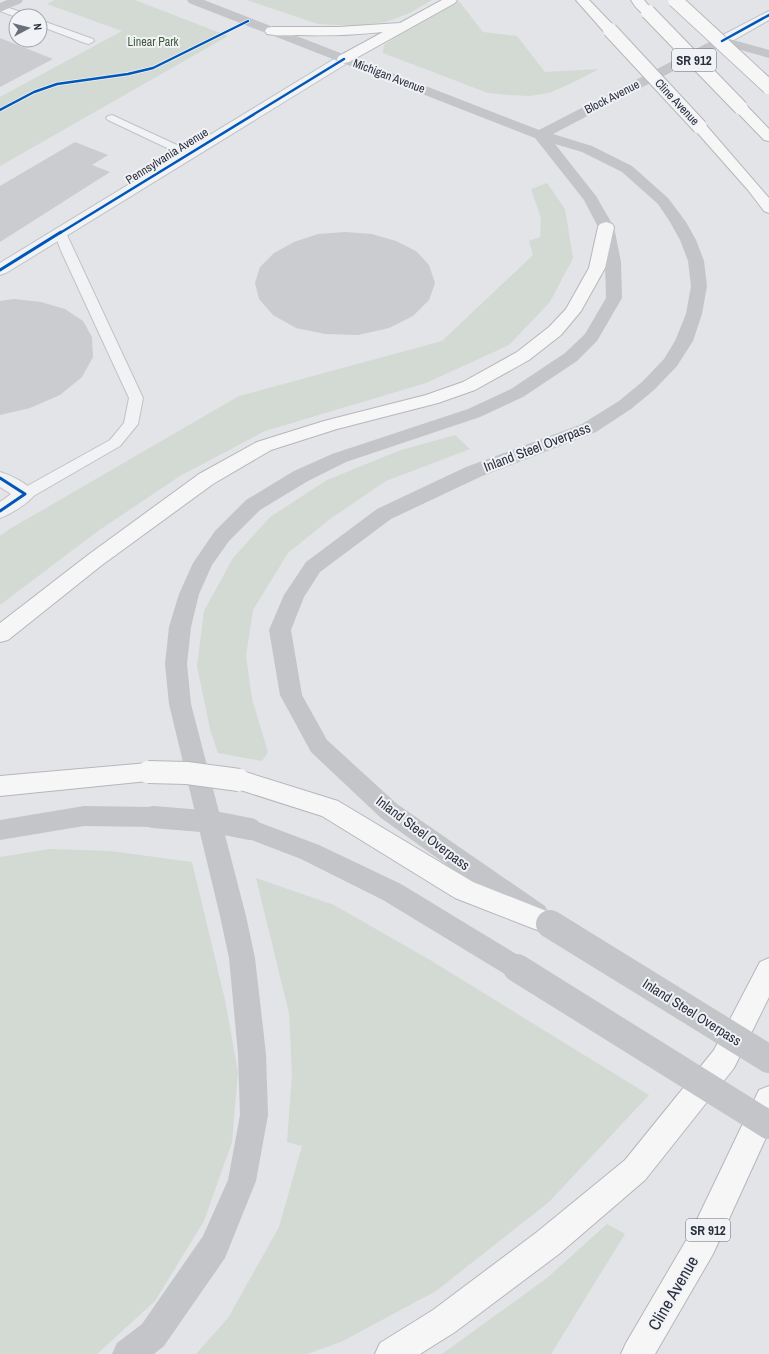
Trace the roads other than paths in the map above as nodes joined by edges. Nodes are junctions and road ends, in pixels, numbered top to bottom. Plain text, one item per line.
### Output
1 (17, 0) edge
2 (193, 0) edge
3 (451, 0) edge
4 (582, 0) edge
5 (636, 0) edge
6 (675, 0) edge
7 (1, 8) edge
8 (769, 15) edge
9 (48, 26) edge
10 (405, 26) junction
11 (272, 31) junction
12 (722, 40) junction
13 (89, 41) dead end
14 (769, 54) edge
15 (344, 59) junction
16 (769, 87) edge
17 (112, 118) dead end
18 (540, 135) junction
19 (769, 137) edge
20 (188, 154) junction
21 (769, 208) edge
22 (606, 227) junction
23 (60, 233) junction
24 (0, 270) edge
25 (0, 478) edge
26 (25, 494) junction
27 (0, 511) edge
28 (0, 634) edge
29 (0, 786) edge
30 (0, 830) edge
31 (550, 924) junction
32 (769, 970) edge
33 (769, 1059) edge
34 (769, 1100) edge
35 (769, 1125) edge
36 (128, 1354) edge
37 (391, 1354) edge
38 (637, 1354) edge

1 - 7 main road
2 - 11 main road, Michigan Avenue
3 - 10 highway
4 - 21 highway, Cline Avenue / SR 912, bridge
5 - 19 highway, SR 912, bridge
6 - 16 highway, bridge
8 - 12 street, Block Avenue
9 - 13 lane
10 - 11 highway
10 - 15 highway
11 - 15 main road, Michigan Avenue
12 - 14 main road
12 - 18 main road, Block Avenue
15 - 18 main road, Michigan Avenue
15 - 20 street, Pennsylvania Avenue
17 - 20 lane
18 - 22 main road
18 - 31 main road, Inland Steel Overpass
20 - 23 street, Pennsylvania Avenue
22 - 28 highway
22 - 36 main road
23 - 24 street, Pennsylvania Avenue
23 - 26 lane
25 - 26 street
26 - 27 street
29 - 31 highway, bridge
30 - 35 main road, bridge
31 - 33 main road, Inland Steel Overpass, bridge
32 - 37 highway
34 - 38 highway, Cline Avenue / SR 912

